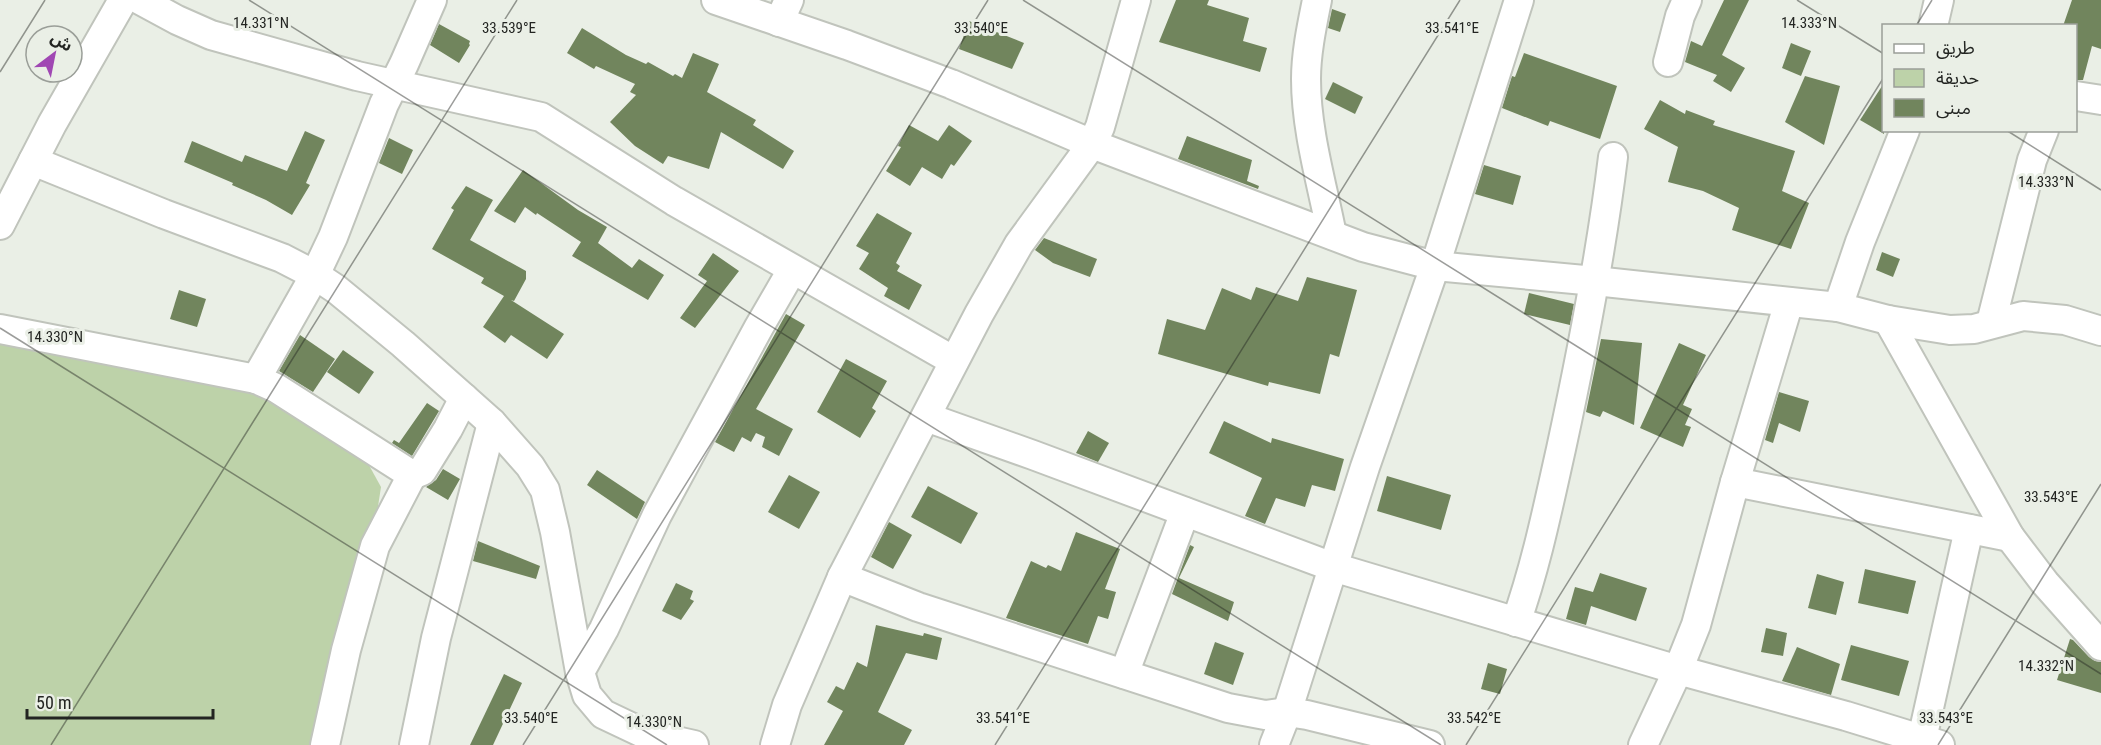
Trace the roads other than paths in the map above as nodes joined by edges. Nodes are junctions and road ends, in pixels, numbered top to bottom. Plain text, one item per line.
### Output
1 (123, 0) edge
2 (140, 0) edge
3 (432, 0) edge
4 (716, 0) edge
5 (1317, 0) edge
6 (1519, 0) edge
7 (1687, 0) edge
8 (1939, 0) edge
9 (1130, 2) edge
10 (784, 11) edge
11 (1933, 24) edge
12 (1668, 62) dead end
13 (394, 85) junction
14 (2077, 96) edge
15 (2101, 100) edge
16 (1904, 132) edge
17 (2043, 132) edge
18 (1092, 144) junction
19 (1613, 157) dead end
20 (33, 161) junction
21 (0, 225) edge
22 (1332, 235) junction
23 (1435, 266) junction
24 (792, 270) junction
25 (315, 275) junction
26 (1595, 280) junction
27 (1789, 302) junction
28 (1838, 307) junction
29 (1888, 320) junction
30 (1991, 323) junction
31 (0, 329) edge
32 (2101, 330) edge
33 (954, 361) junction
34 (256, 379) junction
35 (464, 398) junction
36 (926, 417) junction
37 (492, 423) junction
38 (412, 475) junction
39 (1735, 482) junction
40 (1185, 512) junction
41 (1969, 529) junction
42 (2010, 537) junction
43 (1334, 567) junction
44 (842, 577) junction
45 (1516, 622) junction
46 (2101, 646) edge
47 (1678, 670) junction
48 (580, 672) junction
49 (1124, 674) junction
50 (1287, 712) junction
51 (1931, 742) edge
52 (325, 745) edge
53 (414, 745) edge
54 (694, 745) edge
55 (775, 745) edge
56 (1274, 745) edge
57 (1430, 745) edge
58 (1643, 745) edge

1 - 20 street
2 - 13 street
3 - 13 street
4 - 10 street
5 - 22 street
6 - 23 street
7 - 12 street
8 - 11 street
9 - 18 street
10 - 18 street
13 - 24 street
13 - 25 street
14 - 15 street
16 - 28 street
17 - 30 street
18 - 22 street
18 - 33 street
19 - 26 street
20 - 21 street
20 - 25 street
22 - 23 street
23 - 26 street
23 - 43 street
24 - 33 street
24 - 48 street
25 - 34 street
25 - 35 street
26 - 27 street
26 - 45 street
27 - 28 street
27 - 39 street
28 - 29 street
29 - 30 street
29 - 42 street
30 - 32 street
31 - 34 street
33 - 36 street
34 - 38 street
35 - 37 street
35 - 38 street
36 - 40 street
36 - 44 street
37 - 48 street
37 - 53 street
38 - 52 street
39 - 41 street
39 - 47 street
40 - 43 street
40 - 49 street
41 - 42 street
41 - 51 street
42 - 46 street
43 - 45 street
43 - 50 street
44 - 49 street
44 - 55 street
45 - 47 street
47 - 51 street
47 - 58 street
48 - 54 street
49 - 50 street
50 - 56 street
50 - 57 street

